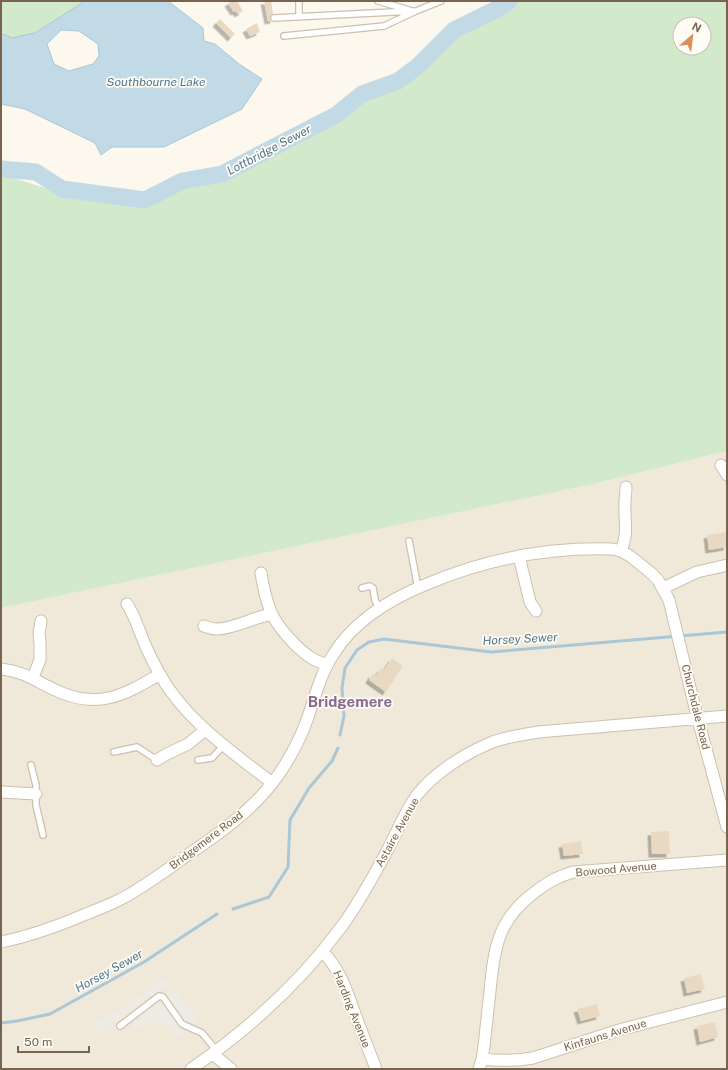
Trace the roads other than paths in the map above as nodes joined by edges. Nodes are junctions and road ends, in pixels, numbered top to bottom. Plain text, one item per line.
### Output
1 (299, 1) edge
2 (378, 1) edge
3 (441, 1) edge
4 (416, 11) junction
5 (299, 17) junction
6 (274, 18) dead end
7 (284, 36) dead end
8 (721, 465) dead end
9 (727, 474) edge
10 (626, 487) dead end
11 (409, 541) dead end
12 (621, 551) junction
13 (519, 556) junction
14 (727, 565) edge
15 (261, 572) dead end
16 (362, 588) dead end
17 (418, 588) junction
18 (663, 588) junction
19 (127, 604) dead end
20 (379, 608) junction
21 (536, 611) dead end
22 (272, 614) junction
23 (41, 621) dead end
24 (204, 626) dead end
25 (327, 665) junction
26 (1, 669) edge
27 (160, 674) junction
28 (33, 678) junction
29 (727, 716) edge
30 (698, 718) junction
31 (205, 730) junction
32 (223, 746) junction
33 (114, 752) dead end
34 (157, 760) joint
35 (198, 760) dead end
36 (31, 765) dead end
37 (272, 784) junction
38 (1, 792) edge
39 (36, 794) junction
40 (727, 826) edge
41 (43, 835) dead end
42 (727, 860) edge
43 (1, 942) edge
44 (322, 951) junction
45 (727, 1002) edge
46 (120, 1026) dead end
47 (215, 1052) junction
48 (480, 1064) edge
49 (191, 1069) edge
50 (231, 1069) edge
51 (376, 1069) edge

1 - 5 lane
2 - 4 lane
3 - 4 lane
4 - 5 lane
4 - 7 lane
5 - 6 lane
8 - 9 street
10 - 12 street
11 - 17 lane
12 - 13 street, Bridgemere Road
12 - 18 street, Bridgemere Road
13 - 17 street, Bridgemere Road
13 - 21 street
14 - 18 street
15 - 22 street
16 - 20 lane
17 - 20 street, Bridgemere Road
18 - 30 street, Churchdale Road
19 - 27 street
20 - 25 street, Bridgemere Road
22 - 24 street
22 - 25 street
23 - 28 street
25 - 37 street, Bridgemere Road
26 - 28 street
27 - 28 street
27 - 31 street
29 - 30 street, Astaire Avenue
30 - 40 street, Churchdale Road
30 - 44 street, Astaire Avenue
31 - 32 street
31 - 34 street
32 - 35 lane
32 - 37 street
33 - 34 lane
36 - 39 lane
37 - 43 street, Bridgemere Road
38 - 39 street
39 - 41 lane
42 - 48 street, Bowood Avenue
44 - 47 street, Astaire Avenue
44 - 51 street, Harding Avenue
45 - 48 street, Kinfauns Avenue
46 - 47 lane
47 - 49 street, Astaire Avenue
47 - 50 street

